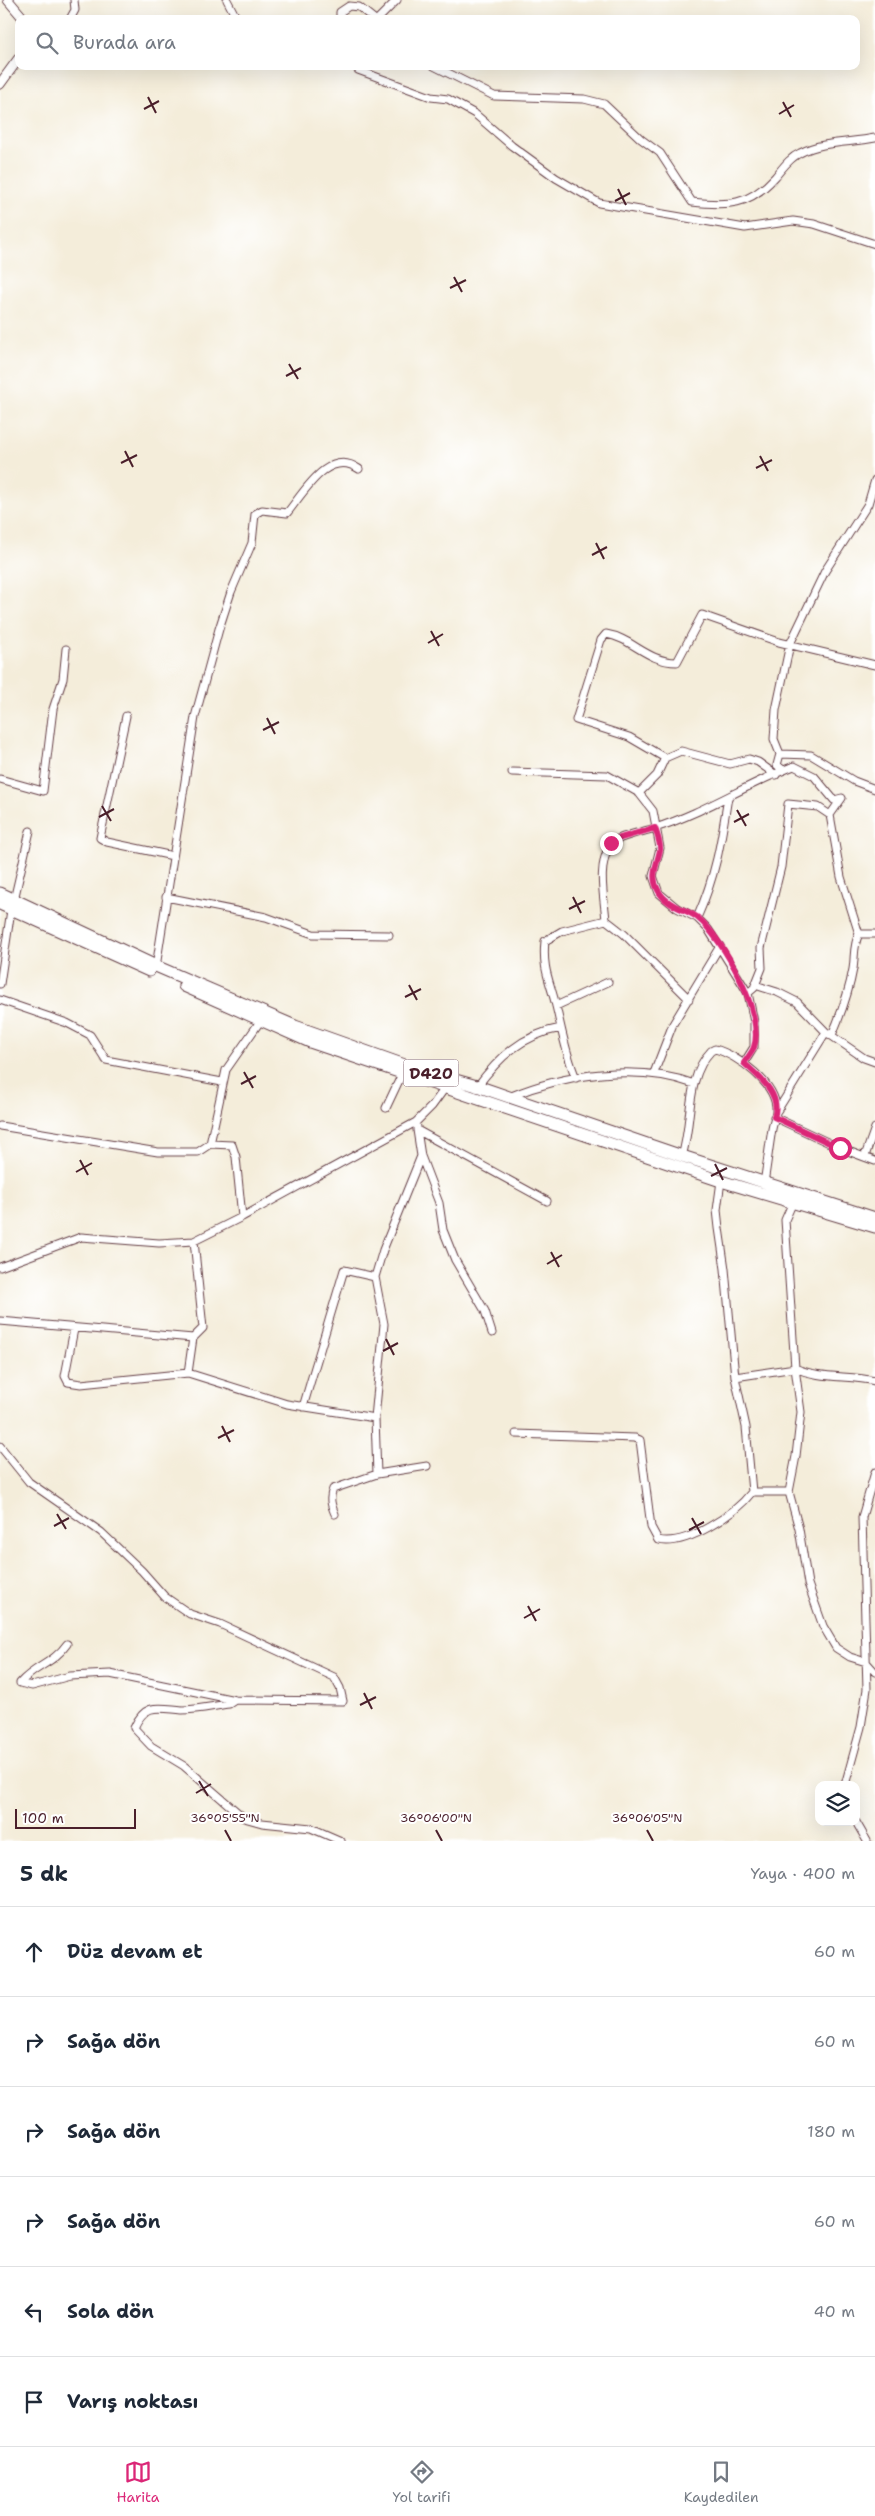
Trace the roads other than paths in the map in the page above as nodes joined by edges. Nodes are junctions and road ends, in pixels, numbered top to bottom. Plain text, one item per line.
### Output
1 (8, 0) edge
2 (74, 0) edge
3 (227, 0) edge
4 (397, 0) edge
5 (21, 15) edge
6 (72, 15) edge
7 (235, 15) edge
8 (340, 15) edge
9 (369, 15) edge
10 (382, 15) edge
11 (15, 63) edge
12 (358, 70) edge
13 (442, 70) edge
14 (0, 84) edge
15 (875, 138) edge
16 (875, 244) edge
17 (359, 469) dead end
18 (875, 480) edge
19 (790, 644) junction
20 (66, 649) dead end
21 (875, 665) edge
22 (126, 716) dead end
23 (780, 754) junction
24 (665, 758) junction
25 (512, 772) dead end
26 (779, 772) junction
27 (0, 779) edge
28 (875, 789) edge
29 (639, 793) junction
30 (728, 797) junction
31 (830, 815) junction
32 (655, 828) junction
33 (30, 831) dead end
34 (173, 856) junction
35 (0, 893) edge
36 (166, 898) junction
37 (0, 904) edge
38 (13, 905) junction
39 (697, 918) junction
40 (606, 920) junction
41 (859, 934) junction
42 (875, 934) edge
43 (389, 935) dead end
44 (720, 946) junction
45 (154, 969) junction
46 (608, 982) dead end
47 (0, 984) edge
48 (755, 986) junction
49 (748, 993) junction
50 (689, 999) junction
51 (0, 1000) edge
52 (556, 1006) junction
53 (261, 1020) junction
54 (561, 1028) junction
55 (829, 1034) junction
56 (875, 1062) edge
57 (744, 1063) junction
58 (654, 1073) junction
59 (402, 1074) junction
60 (576, 1078) junction
61 (222, 1082) junction
62 (694, 1084) junction
63 (445, 1088) junction
64 (474, 1090) junction
65 (506, 1098) junction
66 (495, 1103) junction
67 (386, 1108) dead end
68 (776, 1114) junction
69 (416, 1122) junction
70 (0, 1126) edge
71 (875, 1128) edge
72 (418, 1130) junction
73 (210, 1144) junction
74 (421, 1156) junction
75 (682, 1156) junction
76 (865, 1156) junction
77 (875, 1161) edge
78 (721, 1181) junction
79 (764, 1183) junction
80 (547, 1202) dead end
81 (793, 1202) junction
82 (242, 1218) junction
83 (875, 1218) edge
84 (875, 1227) edge
85 (194, 1241) junction
86 (0, 1267) edge
87 (375, 1277) junction
88 (0, 1322) edge
89 (74, 1329) junction
90 (492, 1333) dead end
91 (193, 1338) junction
92 (795, 1368) junction
93 (188, 1373) junction
94 (735, 1377) junction
95 (875, 1381) edge
96 (303, 1407) junction
97 (375, 1418) junction
98 (516, 1434) dead end
99 (0, 1446) edge
100 (427, 1466) dead end
101 (875, 1472) edge
102 (376, 1474) junction
103 (752, 1492) junction
104 (789, 1492) junction
105 (335, 1514) dead end
106 (67, 1644) dead end
107 (875, 1660) edge
108 (866, 1662) junction
109 (875, 1672) edge
110 (235, 1700) junction
111 (846, 1781) edge
112 (858, 1826) edge
113 (341, 1841) edge
114 (867, 1841) edge

1 - 5 street
2 - 6 street
3 - 7 street
4 - 10 street
8 - 9 street
11 - 14 street
12 - 16 street
13 - 15 street
17 - 34 street
18 - 19 street
19 - 21 street
19 - 23 street
19 - 24 street
20 - 27 street
22 - 34 street
23 - 26 street
23 - 28 street
24 - 26 street
24 - 29 street
25 - 29 street
26 - 30 street
26 - 31 street
29 - 32 street
30 - 32 street
30 - 39 street
31 - 41 street
31 - 48 street
32 - 39 street
32 - 40 street
33 - 38 street
34 - 36 street
35 - 38 highway, D420
36 - 43 street
36 - 45 street
37 - 38 highway, D420
38 - 45 highway, D420
38 - 47 street
39 - 44 street
40 - 50 street
40 - 52 street
41 - 42 street
41 - 55 street
44 - 49 street
44 - 50 street
45 - 53 highway, D420
45 - 64 highway, D420
46 - 52 street
48 - 49 street
48 - 55 street
49 - 57 street
50 - 58 street
51 - 61 street
52 - 54 street
53 - 59 highway, D420
53 - 61 street
54 - 60 street
54 - 64 street
55 - 56 street
55 - 68 street
57 - 62 street
57 - 68 street
58 - 60 street
58 - 62 street
59 - 63 highway, D420
59 - 67 street
60 - 65 street
61 - 73 street
62 - 75 street
63 - 64 highway, D420
63 - 69 street
64 - 65 highway, D420
64 - 66 highway, D420
65 - 66 street
65 - 75 highway, D420
66 - 78 highway, D420
68 - 76 street
68 - 79 street
69 - 72 street
69 - 82 street
70 - 73 street
71 - 76 street
72 - 74 street
72 - 80 street
73 - 82 street
74 - 87 street
74 - 90 street
75 - 79 highway, D420
76 - 77 street
78 - 81 highway, D420
78 - 94 street
79 - 83 highway, D420
81 - 84 highway, D420
81 - 92 street
82 - 85 street
85 - 86 street
85 - 91 street
87 - 96 street
87 - 97 street
88 - 89 street
89 - 91 street
89 - 93 street
91 - 93 street
92 - 94 street
92 - 95 street
92 - 104 street
93 - 96 street
94 - 103 street
96 - 97 street
97 - 102 street
98 - 103 street
99 - 110 street
100 - 102 street
101 - 108 street
102 - 105 street
103 - 104 street
104 - 108 street
106 - 110 street
107 - 108 street
108 - 109 street
108 - 111 street
110 - 113 street
112 - 114 street

